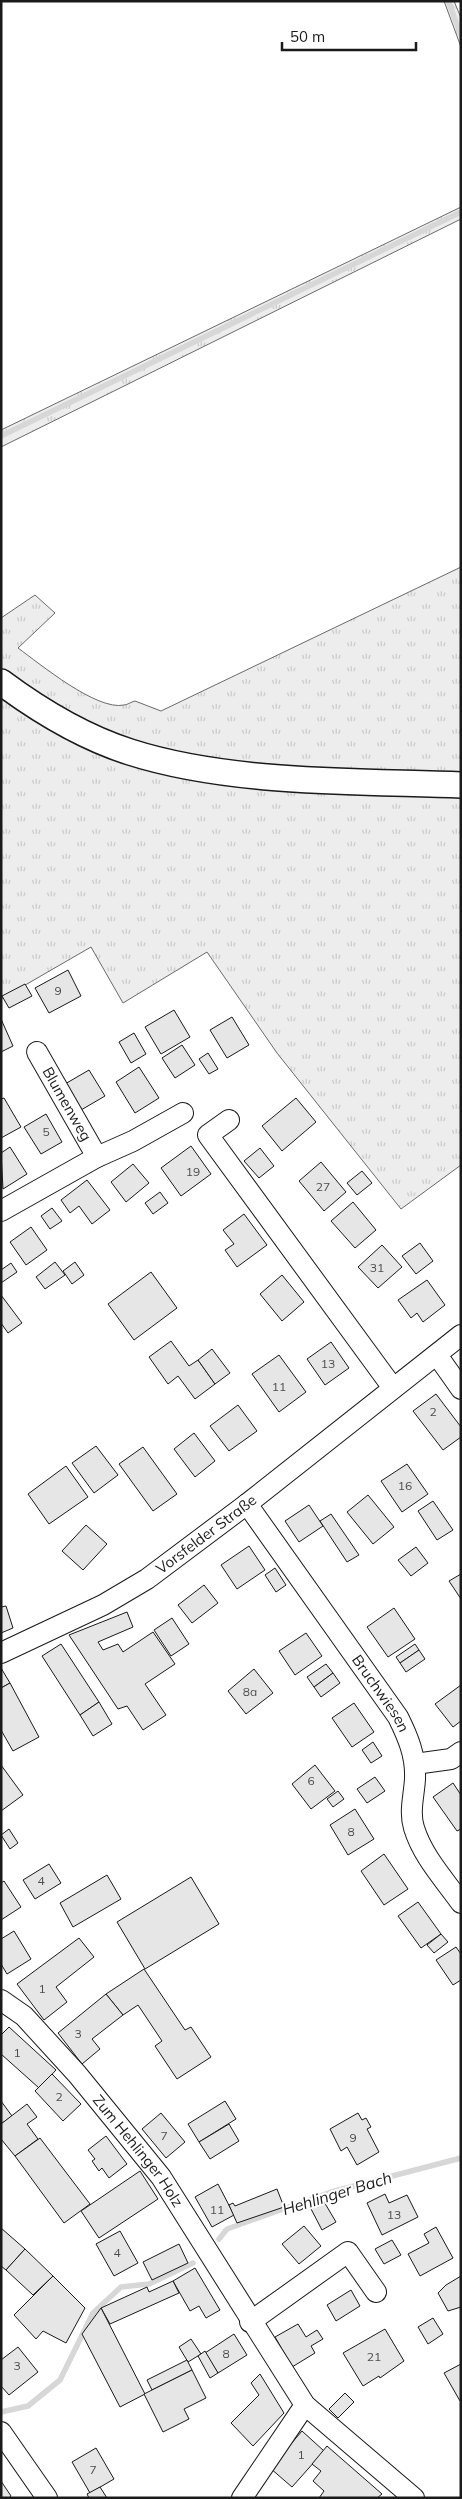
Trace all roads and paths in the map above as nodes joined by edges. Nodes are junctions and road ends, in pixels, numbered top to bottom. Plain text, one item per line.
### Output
1 (1, 682) edge
2 (461, 785) edge
3 (37, 1052) dead end
4 (183, 1113) dead end
5 (229, 1120) dead end
6 (97, 1157) junction
7 (1, 1211) edge
8 (461, 1335) edge
9 (437, 1355) junction
10 (393, 1388) junction
11 (461, 1389) edge
12 (247, 1504) junction
13 (1, 1654) edge
14 (461, 1752) edge
15 (415, 1764) junction
16 (461, 1903) edge
17 (1, 2000) edge
18 (376, 2292) dead end
19 (250, 2322) junction
20 (305, 2405) junction
21 (1, 2432) edge
22 (47, 2498) edge
23 (242, 2498) edge
24 (414, 2498) edge

1 - 2 main road
3 - 6 street, Blumenweg
4 - 6 street, Blumenweg
5 - 10 street
6 - 7 street, Blumenweg
8 - 9 street, Vorsfelder Straße
9 - 10 street, Vorsfelder Straße
9 - 11 street
10 - 12 street, Vorsfelder Straße
12 - 13 street, Vorsfelder Straße
12 - 15 street, Bruchwiesen
14 - 15 street
15 - 16 street, Bruchwiesen
17 - 19 street, Zum Hehlinger Holz
18 - 19 street
19 - 20 street, Zum Hehlinger Holz
20 - 23 street
20 - 24 street, Zum Hehlinger Holz
21 - 22 street

